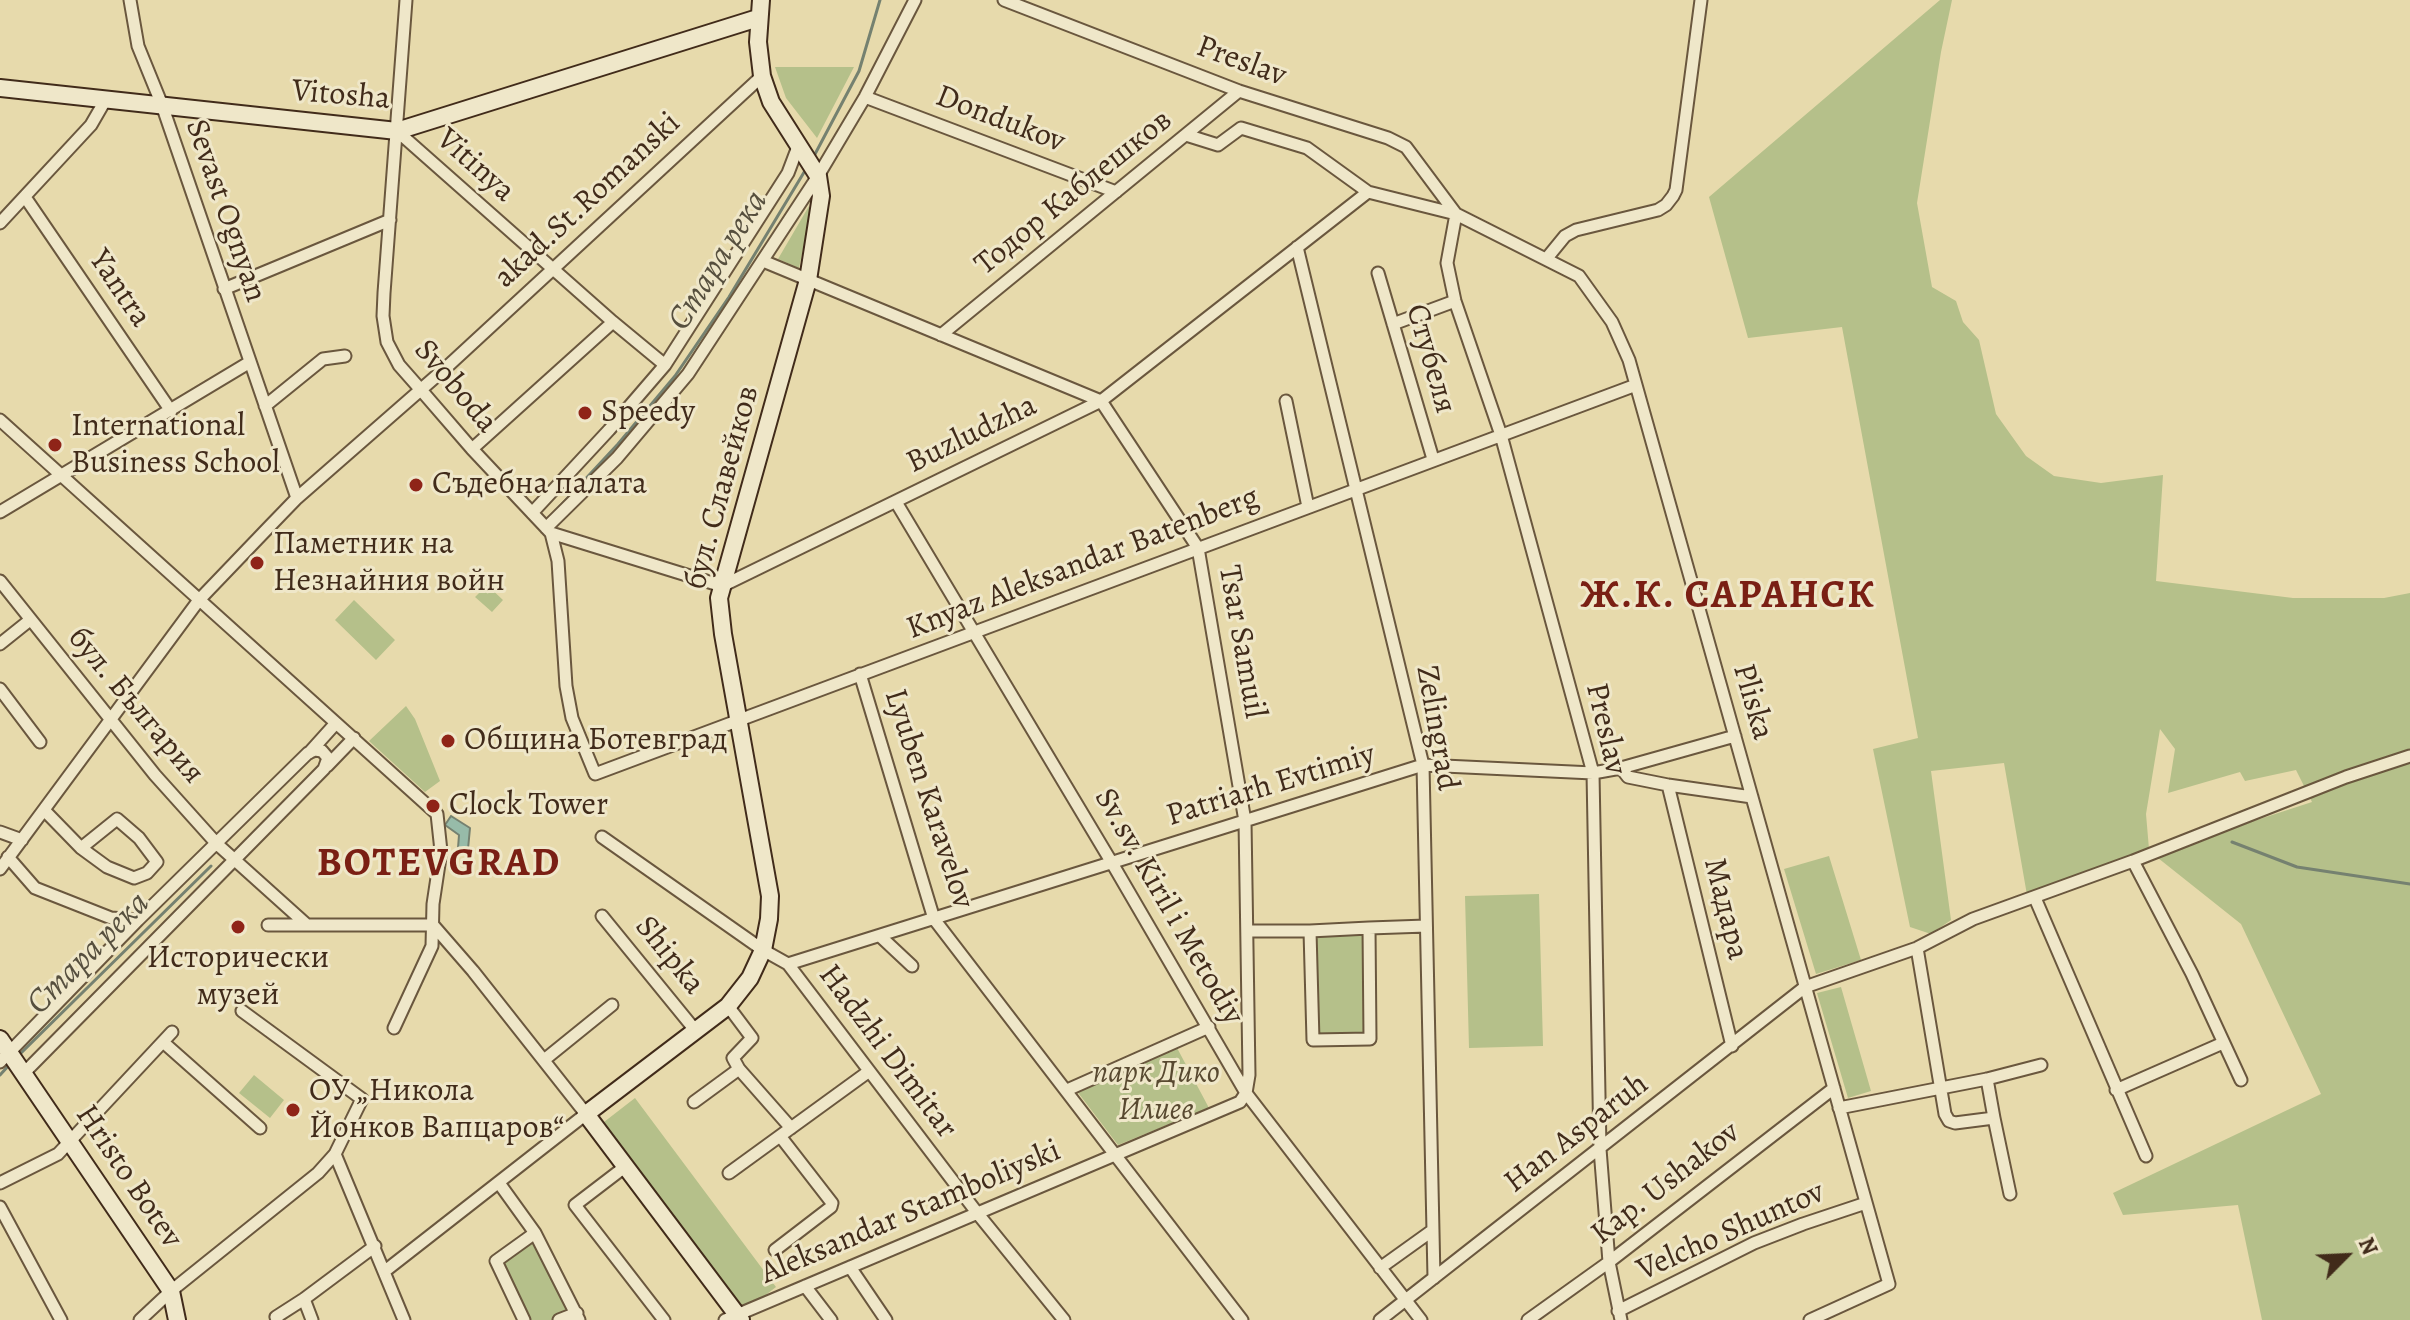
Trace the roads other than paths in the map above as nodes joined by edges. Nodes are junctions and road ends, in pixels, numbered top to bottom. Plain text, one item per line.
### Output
1 (130, 0) edge
2 (406, 0) edge
3 (761, 0) edge
4 (915, 0) edge
5 (1004, 0) edge
6 (1701, 0) edge
7 (758, 18) junction
8 (762, 76) junction
9 (0, 88) edge
10 (1239, 91) junction
11 (865, 97) junction
12 (106, 99) junction
13 (162, 105) junction
14 (397, 131) junction
15 (1186, 135) junction
16 (809, 161) junction
17 (1116, 192) junction
18 (1368, 192) junction
19 (25, 197) junction
20 (1456, 214) junction
21 (390, 220) junction
22 (0, 223) edge
23 (1297, 247) junction
24 (1547, 258) junction
25 (763, 261) junction
26 (552, 269) junction
27 (1378, 273) dead end
28 (808, 280) junction
29 (224, 289) junction
30 (1455, 301) junction
31 (613, 322) junction
32 (1393, 324) junction
33 (941, 335) junction
34 (345, 356) dead end
35 (250, 362) junction
36 (665, 365) junction
37 (1636, 385) junction
38 (421, 390) junction
39 (1101, 401) junction
40 (1286, 401) dead end
41 (265, 406) junction
42 (171, 411) junction
43 (0, 420) edge
44 (1501, 435) junction
45 (472, 449) junction
46 (1433, 459) junction
47 (61, 473) junction
48 (1356, 490) junction
49 (297, 498) junction
50 (896, 502) junction
51 (1308, 507) junction
52 (0, 512) edge
53 (532, 513) junction
54 (549, 531) junction
55 (1198, 548) junction
56 (0, 581) edge
57 (722, 586) junction
58 (199, 600) junction
59 (30, 620) junction
60 (975, 634) junction
61 (0, 644) edge
62 (860, 674) junction
63 (0, 689) edge
64 (112, 719) junction
65 (737, 719) junction
66 (336, 723) junction
67 (1735, 736) junction
68 (354, 738) junction
69 (40, 742) dead end
70 (308, 753) junction
71 (2410, 756) edge
72 (1423, 765) junction
73 (1621, 768) junction
74 (324, 769) junction
75 (1593, 773) junction
76 (281, 780) junction
77 (1668, 785) junction
78 (298, 795) junction
79 (1752, 797) junction
80 (44, 810) junction
81 (1245, 821) junction
82 (0, 832) edge
83 (602, 837) dead end
84 (22, 840) junction
85 (217, 844) junction
86 (81, 848) junction
87 (8, 857) junction
88 (233, 861) junction
89 (2133, 861) junction
90 (1112, 863) junction
91 (0, 869) edge
92 (2035, 898) junction
93 (602, 916) dead end
94 (934, 919) junction
95 (138, 920) junction
96 (306, 924) junction
97 (268, 925) dead end
98 (433, 925) junction
99 (1426, 926) junction
100 (1369, 928) junction
101 (1247, 931) junction
102 (1310, 931) junction
103 (880, 936) junction
104 (1917, 948) junction
105 (763, 950) junction
106 (788, 964) junction
107 (912, 966) dead end
108 (1805, 987) junction
109 (612, 1005) dead end
110 (728, 1006) junction
111 (242, 1011) dead end
112 (1209, 1027) junction
113 (394, 1028) dead end
114 (695, 1030) junction
115 (172, 1032) dead end
116 (163, 1042) junction
117 (2223, 1043) junction
118 (1732, 1046) junction
119 (5, 1052) edge
120 (544, 1060) junction
121 (2041, 1065) dead end
122 (739, 1069) junction
123 (22, 1071) junction
124 (868, 1072) junction
125 (1987, 1079) junction
126 (2241, 1080) dead end
127 (1940, 1087) junction
128 (1834, 1088) junction
129 (1067, 1090) junction
130 (2116, 1090) junction
131 (1246, 1093) junction
132 (694, 1102) dead end
133 (1839, 1108) junction
134 (586, 1114) junction
135 (1994, 1118) junction
136 (260, 1128) dead end
137 (785, 1132) junction
138 (71, 1142) junction
139 (1600, 1149) junction
140 (335, 1154) junction
141 (1115, 1155) junction
142 (2146, 1156) dead end
143 (626, 1166) junction
144 (729, 1173) dead end
145 (0, 1183) edge
146 (499, 1183) junction
147 (2010, 1194) dead end
148 (1866, 1203) junction
149 (0, 1207) edge
150 (978, 1214) junction
151 (1433, 1230) junction
152 (535, 1233) junction
153 (375, 1246) junction
154 (775, 1250) dead end
155 (1609, 1262) junction
156 (850, 1267) junction
157 (1380, 1268) junction
158 (385, 1271) junction
159 (1434, 1278) junction
160 (805, 1286) junction
161 (171, 1291) junction
162 (304, 1299) junction
163 (1405, 1300) junction
164 (1620, 1315) edge
165 (578, 1316) edge
166 (735, 1318) edge
167 (61, 1320) edge
168 (140, 1320) edge
169 (177, 1320) edge
170 (277, 1320) edge
171 (312, 1320) edge
172 (404, 1320) edge
173 (524, 1320) edge
174 (559, 1320) edge
175 (664, 1320) edge
176 (831, 1320) edge
177 (886, 1320) edge
178 (1064, 1320) edge
179 (1242, 1320) edge
180 (1380, 1320) edge
181 (1421, 1320) edge
182 (1528, 1320) edge
183 (1810, 1320) edge

1 - 13 street, Sevast Ognyan
2 - 14 street, Svoboda
3 - 7 street
4 - 11 street
5 - 10 street, Preslav
6 - 24 street
7 - 8 street
7 - 14 street, Vitosha
8 - 16 street
8 - 26 street, akad.St.Romanski
9 - 12 street, Vitosha
10 - 15 street, Тодор Каблешков
10 - 20 street, Preslav
11 - 16 street
11 - 17 street, Dondukov
12 - 13 street, Vitosha
12 - 19 street
13 - 14 street, Vitosha
13 - 29 street, Sevast Ognyan
14 - 21 street, Svoboda
14 - 26 street, Vitinya
15 - 17 street, Тодор Каблешков
15 - 18 street
16 - 25 street
16 - 28 street, бул. Славейков
16 - 36 street
17 - 33 street, Тодор Каблешков
18 - 20 street, Pliska
18 - 23 street, Buzludzha
19 - 22 street
19 - 42 street, Yantra
20 - 24 street, Pliska
20 - 30 street, Preslav
21 - 29 street
21 - 38 street, Svoboda
23 - 39 street, Buzludzha
23 - 48 street, Zelingrad
24 - 37 street, Pliska
25 - 28 street
25 - 54 street
26 - 31 street, Vitinya
26 - 38 street, akad.St.Romanski
27 - 32 street, Стубеля
28 - 33 street
28 - 57 street, бул. Славейков
29 - 35 street, Sevast Ognyan
30 - 32 street
30 - 44 street, Preslav
31 - 36 street, Vitinya
31 - 45 street
32 - 46 street, Стубеля
33 - 39 street
34 - 41 street
35 - 41 street, Sevast Ognyan
35 - 42 street
36 - 53 street
37 - 44 street, Knyaz Aleksandar Batenberg
37 - 67 street, Pliska
38 - 45 street, Svoboda
38 - 49 street, akad.St.Romanski
39 - 50 street, Buzludzha
39 - 55 street, Tsar Samuil
40 - 51 street
41 - 49 street, Sevast Ognyan
42 - 47 street
43 - 47 street
44 - 46 street, Knyaz Aleksandar Batenberg
44 - 75 street, Preslav
45 - 53 street, Svoboda
46 - 48 street, Knyaz Aleksandar Batenberg
47 - 52 street
47 - 58 street
48 - 51 street, Knyaz Aleksandar Batenberg
48 - 72 street, Zelingrad
49 - 58 street, akad.St.Romanski
50 - 57 street, Buzludzha
50 - 60 street, Sv.sv. Kiril i Metodiy
51 - 55 street, Knyaz Aleksandar Batenberg
53 - 54 street, Svoboda
54 - 57 street
54 - 65 street, Knyaz Aleksandar Batenberg
55 - 60 street, Knyaz Aleksandar Batenberg
55 - 81 street, Tsar Samuil
56 - 59 street, бул. България
57 - 65 street, бул. Славейков
58 - 64 street, akad.St.Romanski
58 - 66 street
59 - 61 street
59 - 64 street, бул. България
60 - 62 street, Knyaz Aleksandar Batenberg
60 - 90 street, Sv.sv. Kiril i Metodiy
62 - 65 street, Knyaz Aleksandar Batenberg
62 - 94 street, Lyuben Karavelov
63 - 69 street
64 - 80 street, akad.St.Romanski
64 - 85 street, бул. България
65 - 105 street, бул. Славейков
66 - 68 street
66 - 70 street
67 - 73 street, Patriarh Evtimiy
67 - 79 street, Pliska
68 - 74 street
68 - 98 street
70 - 74 street
70 - 76 street
71 - 89 street, Han Asparuh
72 - 75 street, Patriarh Evtimiy
72 - 81 street, Patriarh Evtimiy
72 - 99 street, Zelingrad
73 - 75 street, Patriarh Evtimiy
73 - 77 street
74 - 78 street
75 - 139 street, Preslav
76 - 78 street
76 - 85 street
77 - 79 street
77 - 118 street, Мадара
78 - 88 street
79 - 108 street, Pliska
80 - 84 street, akad.St.Romanski
80 - 86 street
81 - 90 street, Patriarh Evtimiy
81 - 101 street, Tsar Samuil
82 - 84 street
83 - 105 street
84 - 87 street, akad.St.Romanski
85 - 88 street, бул. България
85 - 95 street
86 - 86 street
87 - 91 street, akad.St.Romanski
87 - 95 street
88 - 96 street, бул. България
88 - 123 street
89 - 92 street, Han Asparuh
89 - 117 street
90 - 94 street, Patriarh Evtimiy
90 - 112 street, Sv.sv. Kiril i Metodiy
92 - 104 street, Han Asparuh
92 - 130 street
93 - 114 street, Shipka
94 - 103 street, Patriarh Evtimiy
94 - 129 street, Lyuben Karavelov
95 - 119 street
96 - 97 street
96 - 98 street
98 - 113 street
98 - 120 street
99 - 100 street
99 - 151 street, Zelingrad
100 - 102 street
100 - 102 street
101 - 102 street
101 - 131 street, Tsar Samuil
103 - 106 street, Patriarh Evtimiy
103 - 107 street
104 - 108 street, Han Asparuh
104 - 127 street
105 - 106 street
105 - 110 street, бул. Славейков
106 - 124 street, Hadzhi Dimitar
108 - 118 street, Han Asparuh
108 - 128 street, Pliska
109 - 120 street
110 - 114 street
110 - 122 street
111 - 140 street
112 - 129 street
112 - 131 street, Sv.sv. Kiril i Metodiy
114 - 134 street
115 - 116 street
116 - 136 street
116 - 138 street
117 - 126 street
117 - 130 street
118 - 139 street, Han Asparuh
119 - 123 street, Hristo Botev
120 - 134 street
121 - 125 street
122 - 132 street
122 - 137 street
123 - 138 street, Hristo Botev
124 - 137 street
124 - 150 street, Hadzhi Dimitar
125 - 127 street
125 - 135 street
127 - 133 street
127 - 135 street
128 - 133 street, Pliska
128 - 155 street, Kap. Ushakov
129 - 141 street, Lyuben Karavelov
130 - 142 street
131 - 141 street, Aleksandar Stamboliyski
131 - 157 street, Sv.sv. Kiril i Metodiy
133 - 148 street, Pliska
134 - 143 street
134 - 146 street
135 - 147 street
137 - 144 street
137 - 154 street
138 - 145 street
138 - 161 street, Hristo Botev
139 - 155 street, Preslav
139 - 159 street, Han Asparuh
140 - 153 street
140 - 161 street
141 - 150 street, Aleksandar Stamboliyski
141 - 179 street, Lyuben Karavelov
143 - 166 street
143 - 175 street
146 - 152 street
146 - 158 street
148 - 164 street, Velcho Shuntov
148 - 183 street, Pliska
149 - 167 street
150 - 156 street, Aleksandar Stamboliyski
150 - 178 street, Hadzhi Dimitar
151 - 157 street
151 - 159 street, Zelingrad
152 - 165 street
152 - 173 street
153 - 158 street
153 - 162 street
155 - 164 street, Preslav
155 - 182 street, Kap. Ushakov
156 - 160 street, Aleksandar Stamboliyski
156 - 177 street
157 - 163 street, Sv.sv. Kiril i Metodiy
158 - 172 street
159 - 163 street, Han Asparuh
160 - 166 street, Aleksandar Stamboliyski
160 - 176 street
161 - 168 street
161 - 169 street, Hristo Botev
162 - 170 street
162 - 171 street
163 - 180 street, Han Asparuh
163 - 181 street, Sv.sv. Kiril i Metodiy
165 - 174 street

